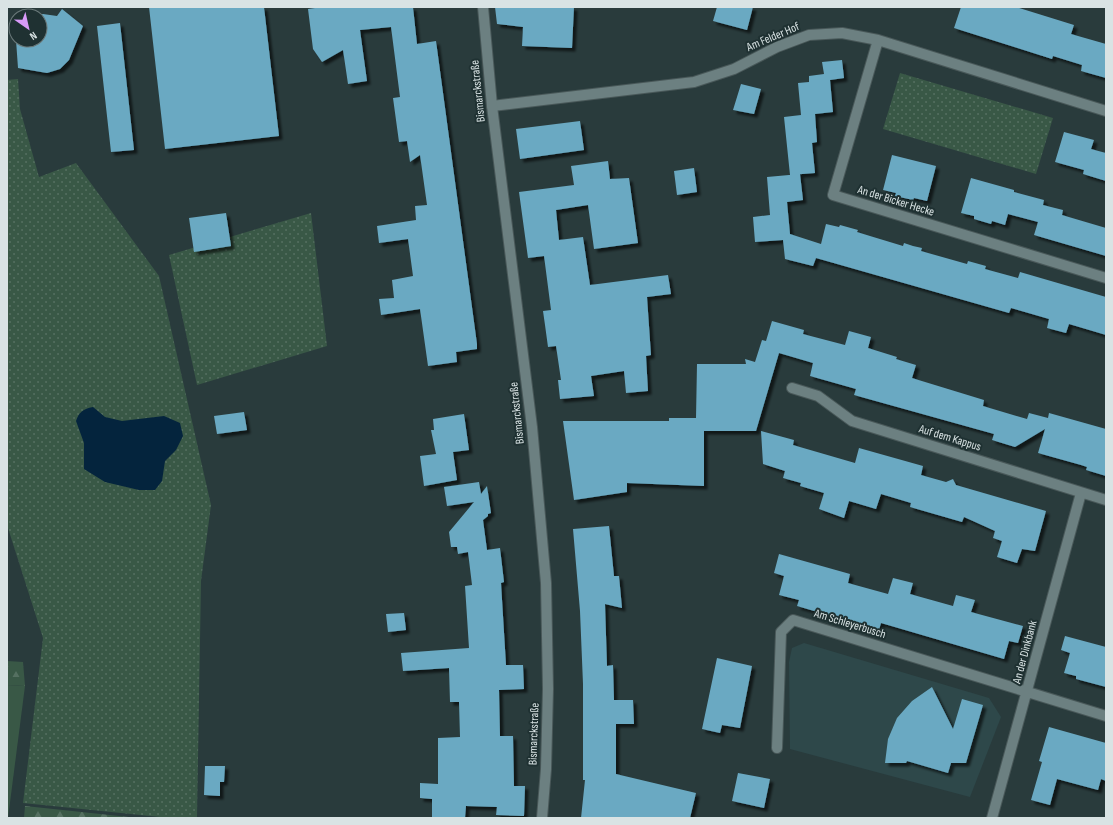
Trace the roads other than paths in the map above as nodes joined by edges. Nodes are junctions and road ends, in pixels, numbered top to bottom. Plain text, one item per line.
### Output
1 (483, 7) edge
2 (878, 40) junction
3 (492, 106) junction
4 (1106, 111) edge
5 (1106, 278) edge
6 (792, 388) dead end
7 (1081, 493) junction
8 (1106, 500) edge
9 (1027, 692) junction
10 (1106, 716) edge
11 (777, 748) dead end
12 (542, 818) edge
13 (992, 818) edge

1 - 3 street, Bismarckstraße
2 - 3 street, Am Felder Hof
2 - 4 street, Am Felder Hof
2 - 5 street, An der Bicker Hecke
3 - 12 street, Bismarckstraße
6 - 7 street, Auf dem Kappus
7 - 8 street, Auf dem Kappus
7 - 9 street, An der Dinkbank
9 - 10 street
9 - 11 street, Am Schleyerbusch
9 - 13 street, An der Dinkbank

